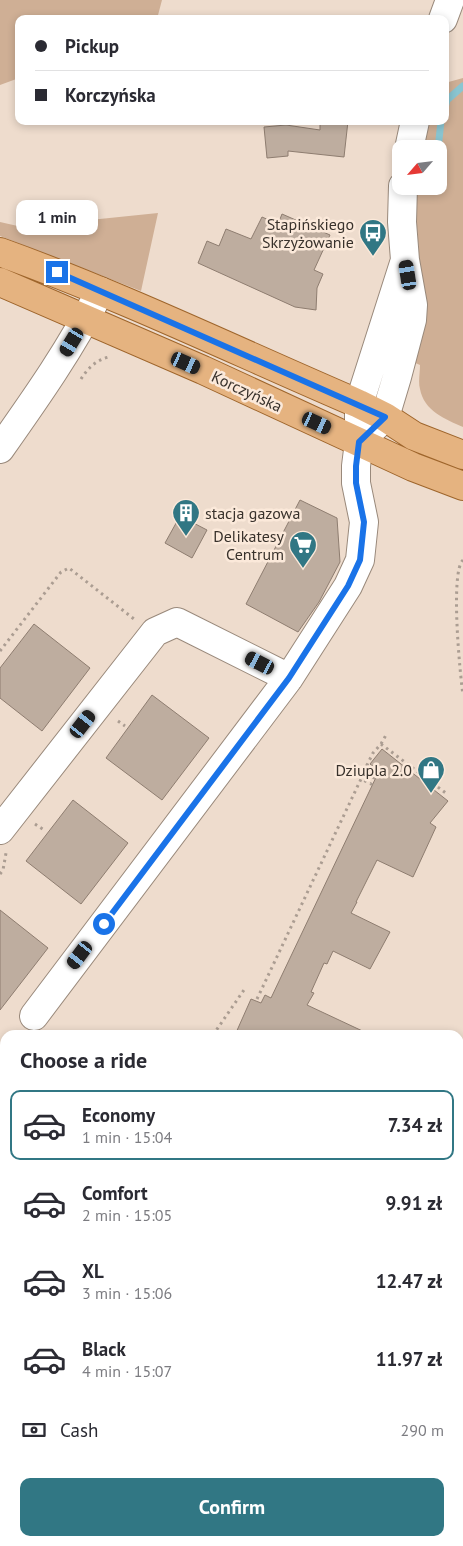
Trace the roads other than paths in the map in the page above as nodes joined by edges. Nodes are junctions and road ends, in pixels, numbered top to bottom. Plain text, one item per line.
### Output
1 (450, 0) edge
2 (444, 15) edge
3 (414, 125) edge
4 (411, 140) edge
5 (403, 195) edge
6 (0, 252) edge
7 (405, 260) junction
8 (0, 282) edge
9 (100, 291) junction
10 (86, 319) junction
11 (359, 404) junction
12 (385, 417) junction
13 (359, 442) junction
14 (0, 449) edge
15 (463, 455) edge
16 (463, 486) edge
17 (289, 678) junction
18 (0, 830) edge
19 (34, 1016) dead end

1 - 2 street
3 - 4 street
5 - 7 street
6 - 9 main road, Korczyńska
7 - 11 street
7 - 12 street
8 - 10 main road, Korczyńska
9 - 10 street
9 - 11 main road, Korczyńska
10 - 13 main road, Korczyńska
10 - 14 street
11 - 12 main road, Korczyńska
11 - 13 street
12 - 13 street
12 - 15 main road, Korczyńska
13 - 16 main road, Korczyńska
13 - 17 street
17 - 18 street
17 - 19 street

